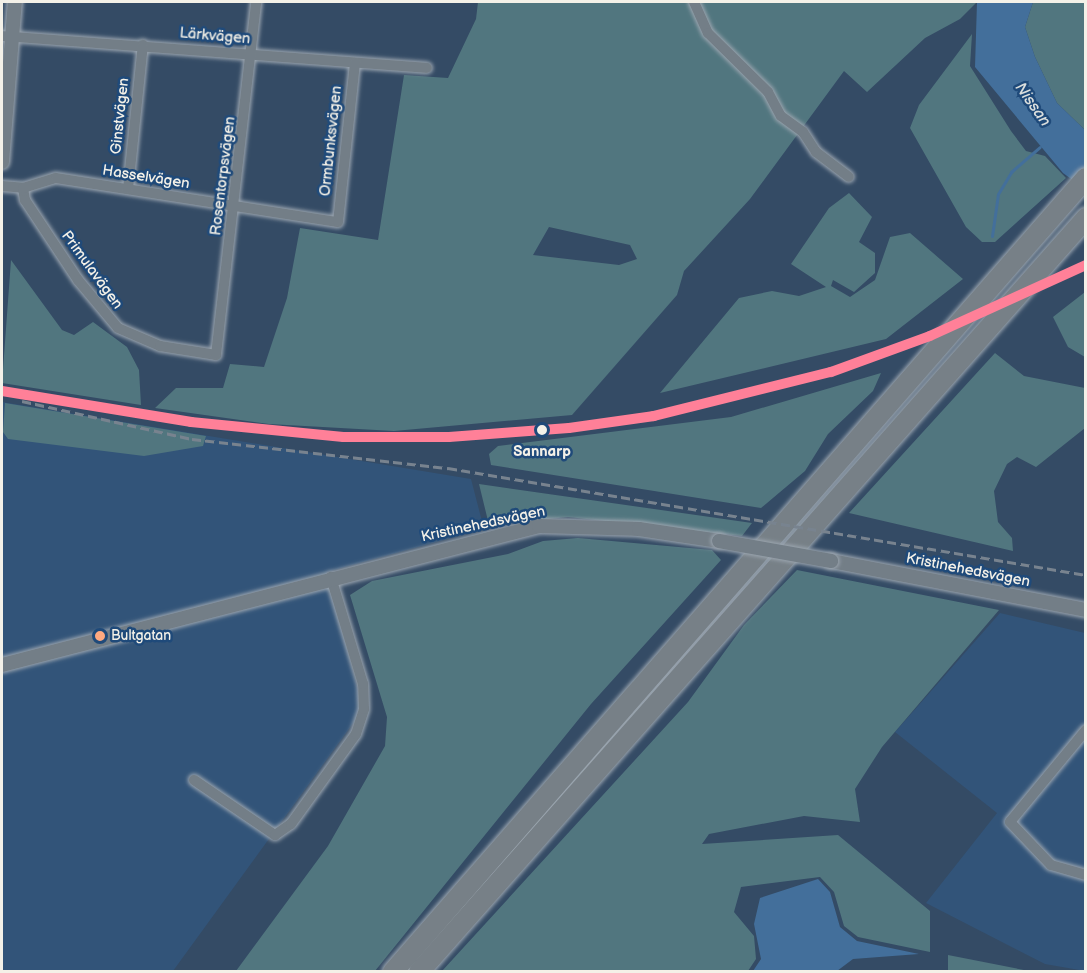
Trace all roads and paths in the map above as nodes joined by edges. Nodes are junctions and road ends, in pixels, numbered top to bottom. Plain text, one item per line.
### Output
1 (15, 2) edge
2 (256, 2) edge
3 (694, 2) edge
4 (7, 37) edge
5 (143, 45) junction
6 (252, 54) junction
7 (355, 63) junction
8 (427, 68) dead end
9 (2, 162) edge
10 (849, 177) dead end
11 (1086, 178) edge
12 (2, 186) edge
13 (23, 188) junction
14 (128, 189) junction
15 (235, 206) junction
16 (1086, 218) edge
17 (338, 222) joint
18 (216, 355) joint
19 (331, 577) junction
20 (1086, 610) edge
21 (2, 665) edge
22 (1086, 730) edge
23 (194, 780) dead end
24 (1086, 875) edge
25 (393, 972) edge
26 (419, 972) edge

1 - 4 street
2 - 6 street, Rosentorpsvägen
3 - 10 street
4 - 5 street, Lärkvägen
4 - 9 street
5 - 6 street, Lärkvägen
5 - 14 street, Ginstvägen
6 - 7 street, Lärkvägen
6 - 15 street, Rosentorpsvägen
7 - 8 street, Lärkvägen
7 - 17 street, Ormbunksvägen
11 - 25 highway
12 - 13 street
13 - 14 street, Hasselvägen
13 - 18 street, Primulavägen
14 - 15 street, Hasselvägen
15 - 17 street, Hasselvägen
15 - 18 street, Rosentorpsvägen
16 - 26 highway
19 - 20 street, Kristinehedsvägen, bridge
19 - 21 street, Kristinehedsvägen
19 - 23 street
22 - 24 street

